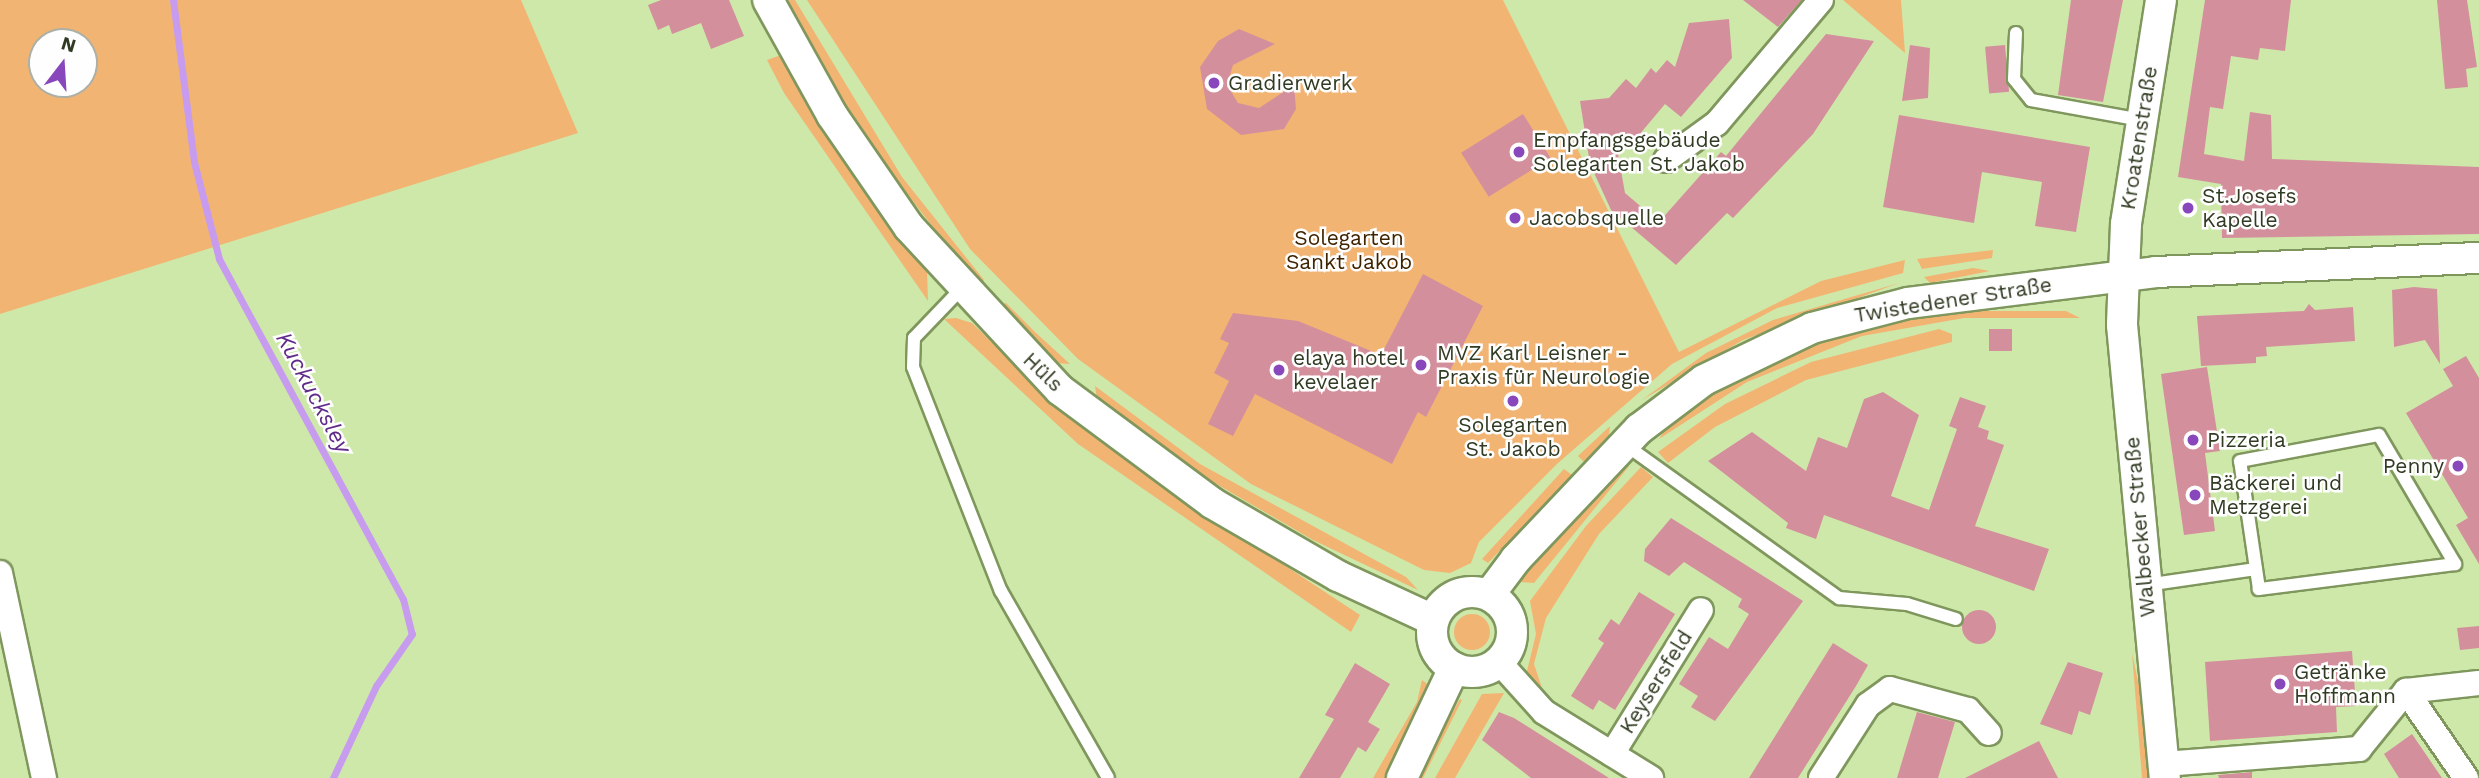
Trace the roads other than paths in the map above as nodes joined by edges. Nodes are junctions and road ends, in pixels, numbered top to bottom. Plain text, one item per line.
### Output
1 (768, 0) edge
2 (1821, 0) edge
3 (2161, 0) edge
4 (2016, 33) dead end
5 (2141, 120) junction
6 (1666, 160) dead end
7 (2479, 258) edge
8 (2122, 276) junction
9 (961, 289) junction
10 (1623, 443) junction
11 (2256, 569) junction
12 (0, 573) edge
13 (2146, 585) junction
14 (1489, 595) junction
15 (1701, 610) dead end
16 (1956, 619) dead end
17 (1433, 620) junction
18 (1499, 662) junction
19 (1454, 668) junction
20 (2479, 683) edge
21 (2406, 691) junction
22 (1989, 733) dead end
23 (1612, 754) junction
24 (2164, 771) edge
25 (44, 778) edge
26 (1108, 778) edge
27 (1402, 778) edge
28 (1651, 778) edge
29 (1821, 778) edge
30 (2466, 778) edge

1 - 9 street, Hüls
2 - 6 street
3 - 5 street, Kroatenstraße
4 - 5 lane
5 - 8 street, Kroatenstraße
7 - 8 street, Twistedener Straße
8 - 10 street, Twistedener Straße
8 - 13 street, Walbecker Straße
9 - 17 street, Hüls
9 - 26 lane
10 - 14 street, Twistedener Straße
10 - 16 lane
11 - 11 lane
11 - 13 lane
12 - 25 street
13 - 24 street, Walbecker Straße
14 - 17 street
14 - 18 street
15 - 23 street, Keysersfeld
17 - 19 street
18 - 19 street
18 - 23 street, Keysersfeld
19 - 27 street
20 - 21 street
21 - 24 street
21 - 30 street
22 - 29 street
23 - 28 street, Keysersfeld

